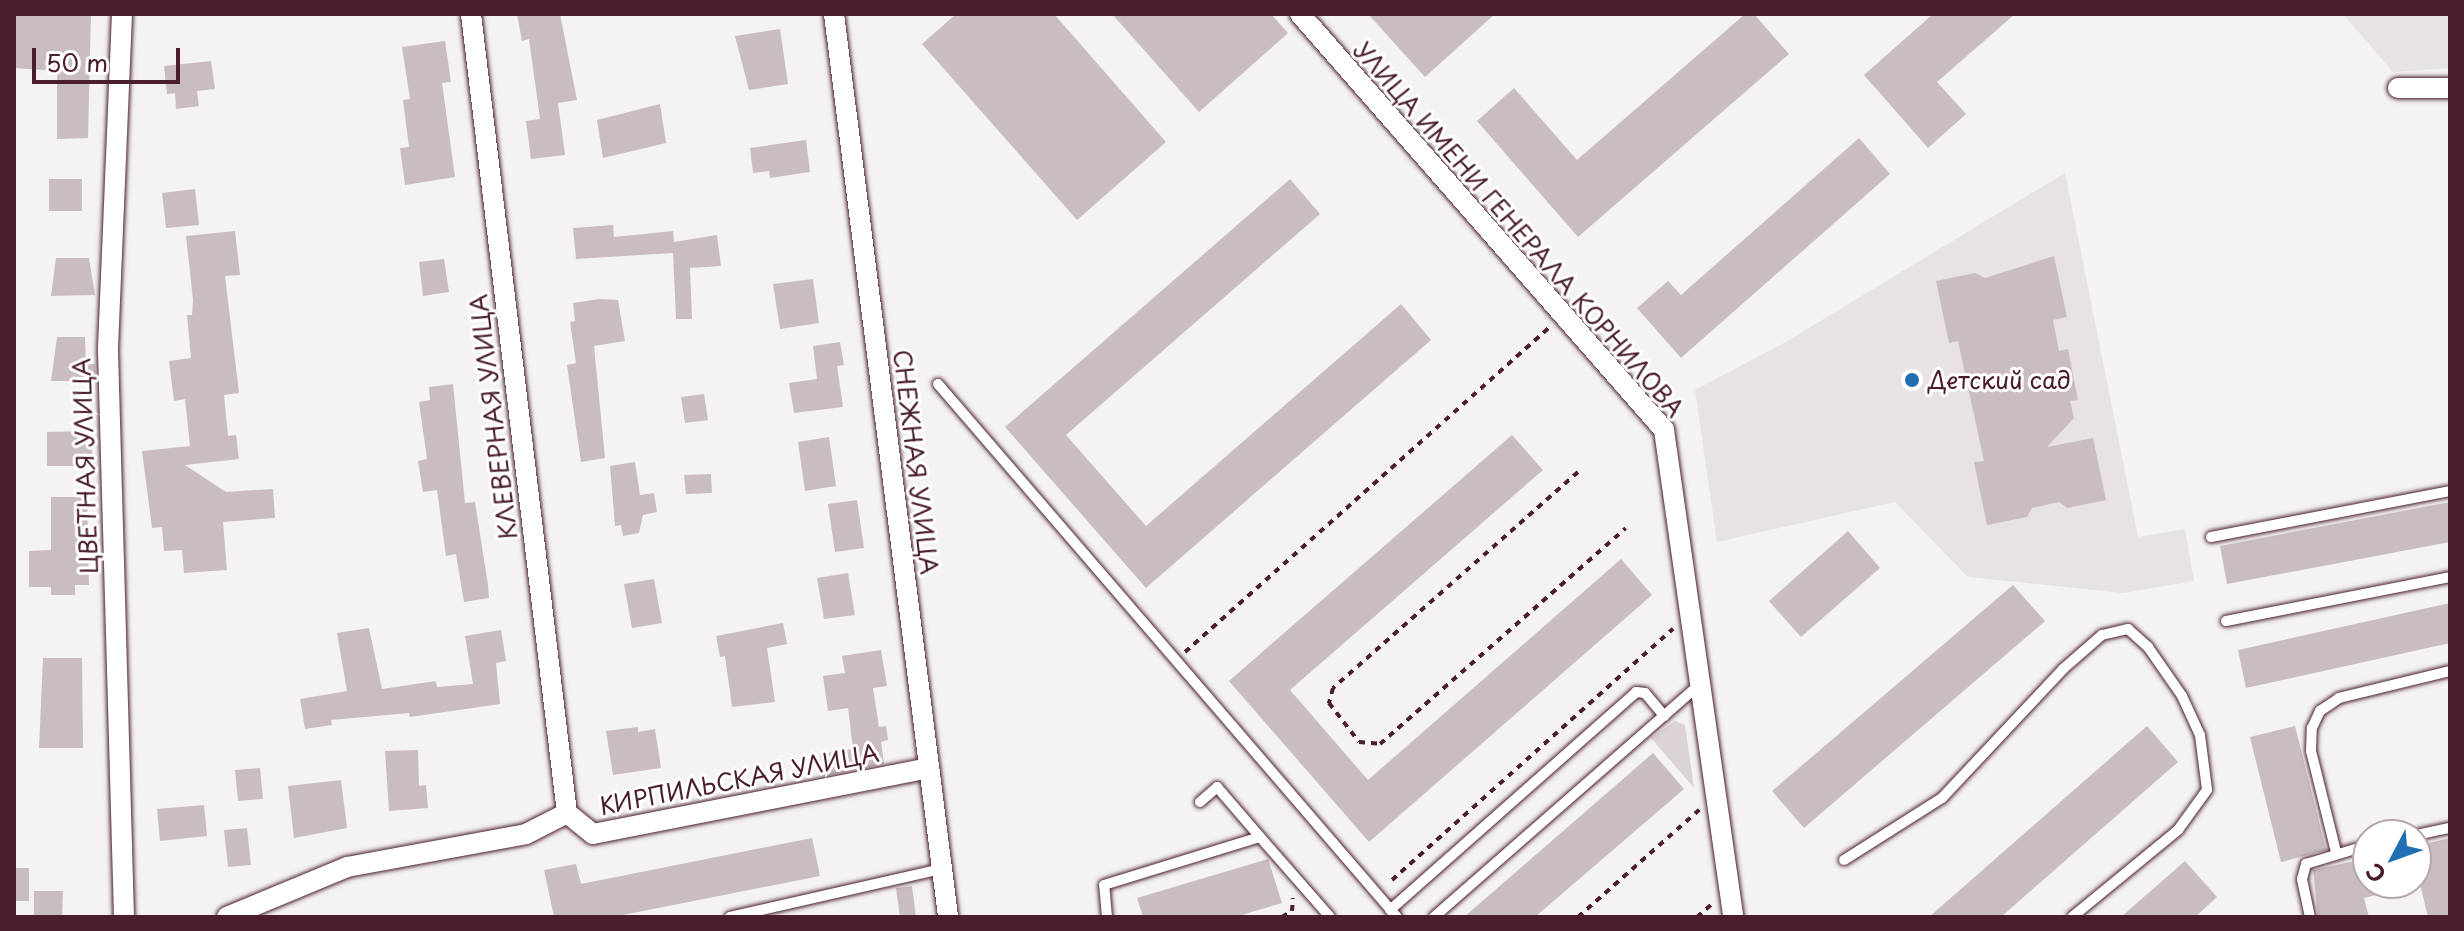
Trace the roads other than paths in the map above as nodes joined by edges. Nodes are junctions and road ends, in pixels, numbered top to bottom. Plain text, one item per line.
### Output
1 (122, 14) edge
2 (471, 14) edge
3 (834, 14) edge
4 (1300, 14) edge
5 (2398, 88) dead end
6 (2450, 88) edge
7 (938, 384) dead end
8 (2450, 491) edge
9 (2211, 537) dead end
10 (2450, 577) edge
11 (2226, 621) dead end
12 (2450, 671) edge
13 (1703, 682) junction
14 (1664, 716) junction
15 (929, 768) junction
16 (1200, 802) dead end
17 (567, 813) junction
18 (1260, 837) junction
19 (2352, 848) edge
20 (2336, 852) junction
21 (1844, 860) dead end
22 (941, 869) junction
23 (1393, 913) edge
24 (1328, 915) edge
25 (124, 917) edge
26 (227, 917) edge
27 (730, 917) edge
28 (948, 917) edge
29 (1107, 917) edge
30 (1314, 917) edge
31 (1434, 917) edge
32 (1733, 917) edge
33 (2072, 917) edge
34 (2310, 917) edge

1 - 25 street, ЦВЕТНАЯ УЛИЦА
2 - 17 street, КЛЕВЕРНАЯ УЛИЦА
3 - 15 street, СНЕЖНАЯ УЛИЦА
4 - 13 street, УЛИЦА ИМЕНИ ГЕНЕРАЛА КОРНИЛОВА
5 - 6 street
7 - 23 lane
8 - 9 lane
10 - 11 lane
12 - 20 lane
13 - 14 lane
13 - 32 street, УЛИЦА ИМЕНИ ГЕНЕРАЛА КОРНИЛОВА
14 - 23 lane
14 - 31 lane
15 - 17 street, КИРПИЛЬСКАЯ УЛИЦА
15 - 22 street, СНЕЖНАЯ УЛИЦА
16 - 18 lane
17 - 26 street
18 - 24 lane
18 - 29 lane
19 - 20 lane
20 - 34 lane
21 - 33 lane
22 - 27 lane
22 - 28 street, СНЕЖНАЯ УЛИЦА
24 - 30 lane

